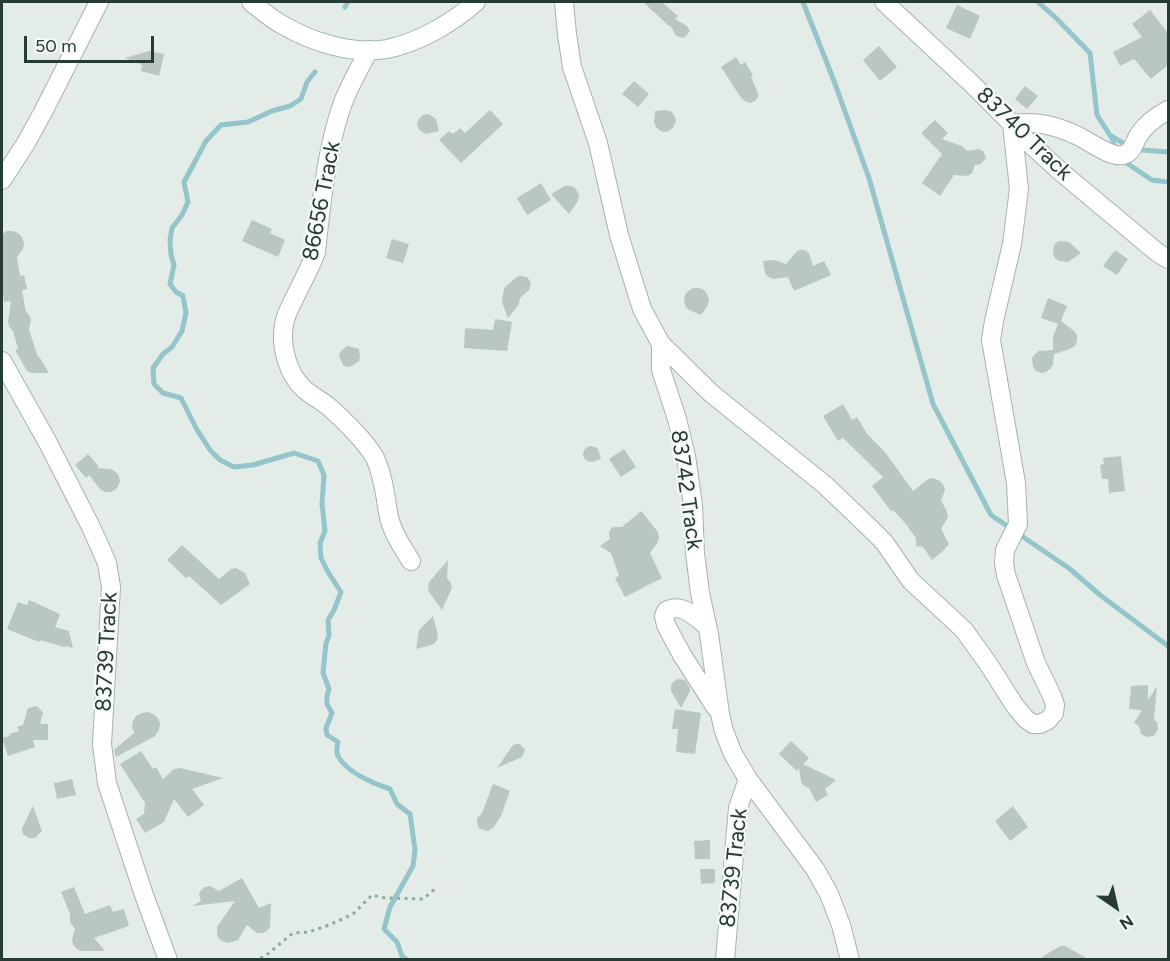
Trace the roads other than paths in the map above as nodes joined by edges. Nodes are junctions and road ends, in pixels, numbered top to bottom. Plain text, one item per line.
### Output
1 (99, 2) edge
2 (252, 2) edge
3 (476, 2) edge
4 (564, 2) edge
5 (884, 2) edge
6 (369, 50) junction
7 (1168, 110) edge
8 (1012, 124) junction
9 (2, 180) edge
10 (1168, 259) edge
11 (661, 344) junction
12 (2, 361) edge
13 (411, 561) dead end
14 (707, 626) junction
15 (720, 714) junction
16 (748, 779) junction
17 (168, 960) edge
18 (725, 960) edge
19 (850, 960) edge

1 - 9 street
2 - 6 street
3 - 6 street
4 - 11 street, 83742 Track
5 - 8 street, 83740 Track
6 - 13 street, 86656 Track
7 - 8 street
8 - 10 street, 83740 Track
8 - 11 street
11 - 14 street, 83742 Track
12 - 17 street, 83739 Track
14 - 15 street, 83742 Track
14 - 15 street
15 - 16 street, 83742 Track
16 - 18 street, 83739 Track
16 - 19 street, 83742 Track

